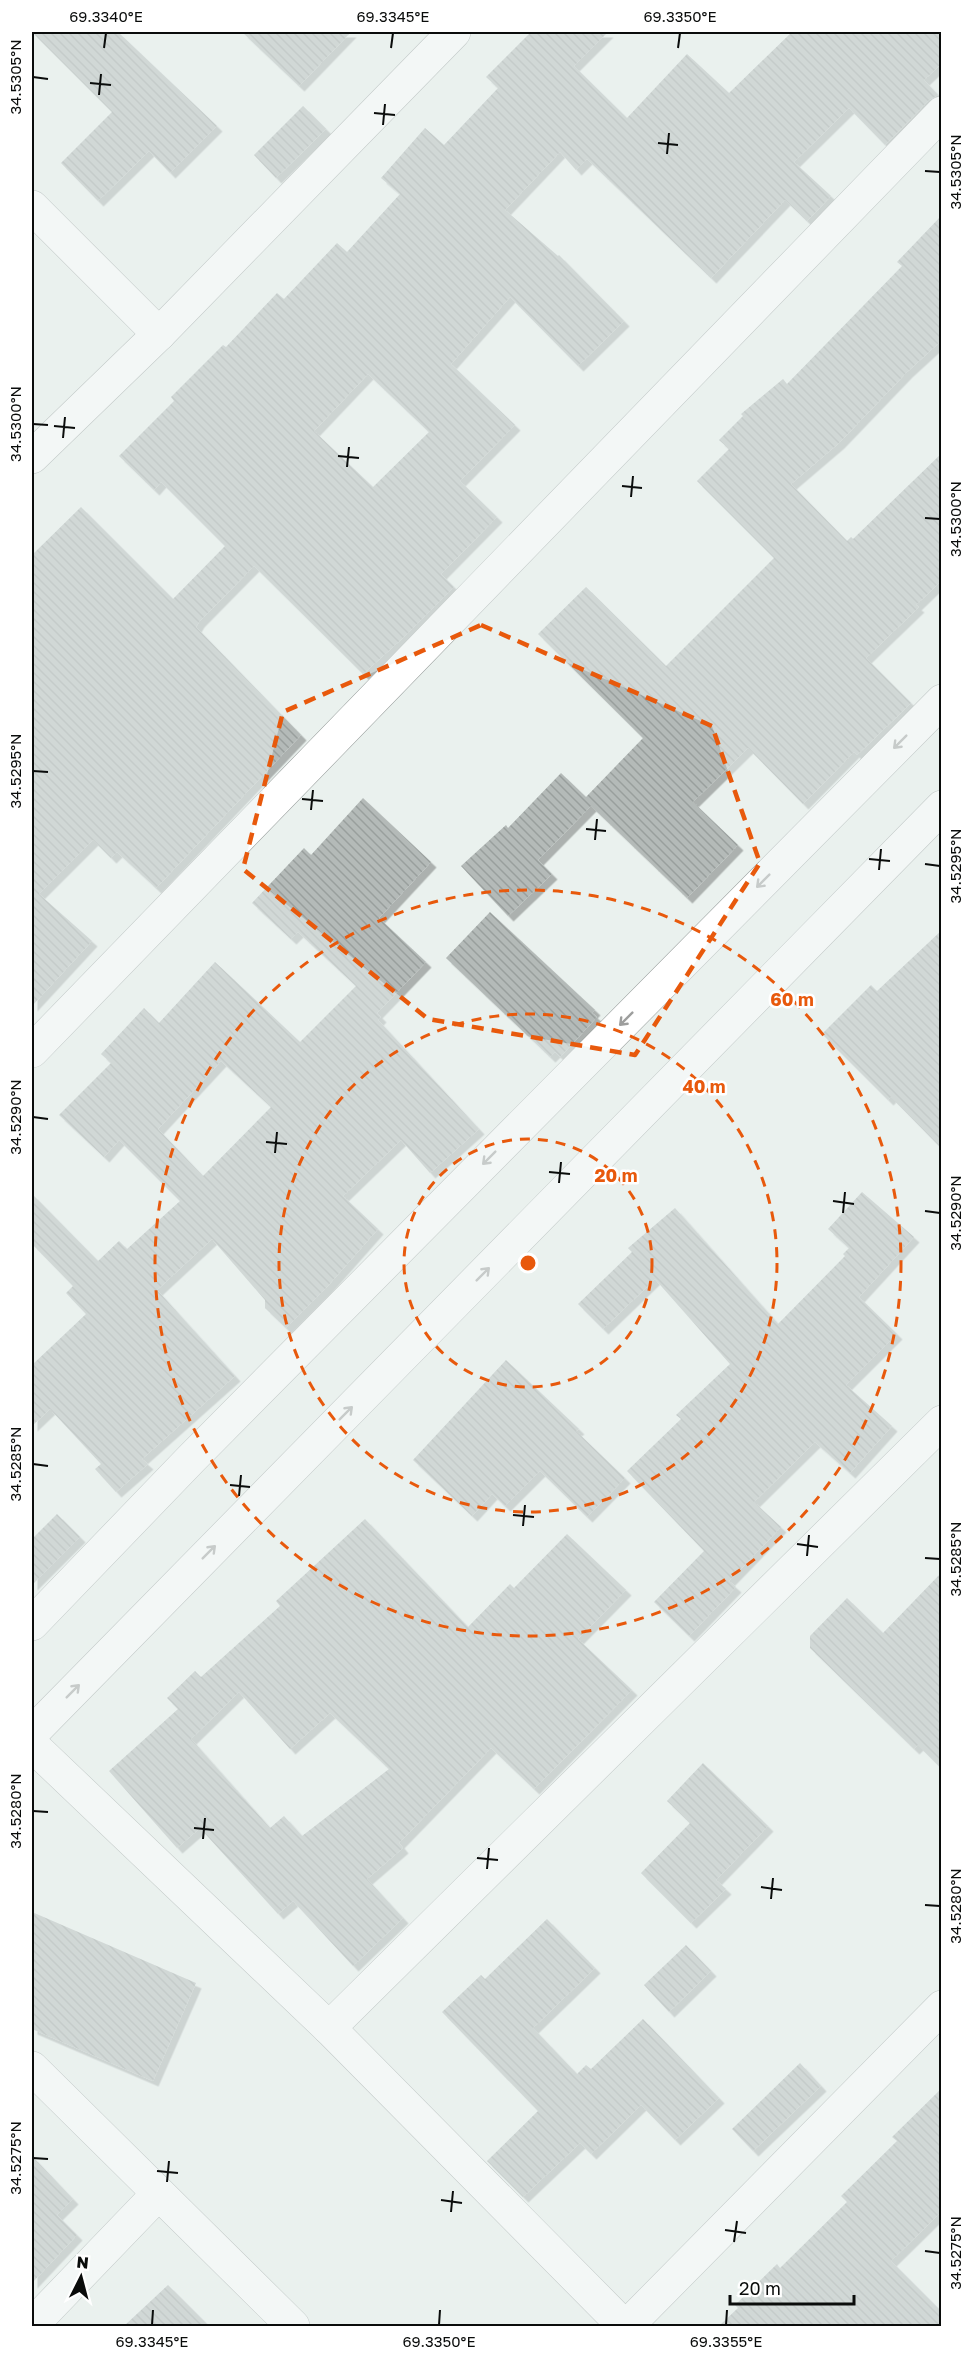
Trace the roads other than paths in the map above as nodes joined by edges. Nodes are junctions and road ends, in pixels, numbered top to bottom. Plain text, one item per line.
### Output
1 (454, 32) edge
2 (942, 113) edge
3 (32, 207) edge
4 (159, 334) junction
5 (32, 457) edge
6 (942, 701) edge
7 (942, 807) edge
8 (32, 1051) edge
9 (942, 1422) edge
10 (32, 1624) edge
11 (32, 1733) edge
12 (32, 1745) edge
13 (942, 2007) edge
14 (329, 2028) junction
15 (32, 2068) edge
16 (158, 2194) junction
17 (32, 2325) edge
18 (292, 2326) edge
19 (626, 2326) edge

1 - 4 street
2 - 8 street
3 - 4 street
4 - 5 street
6 -> 10 street
11 -> 7 street
9 - 14 street
12 - 14 street
13 - 19 street
14 - 19 street
15 - 16 street
16 - 17 street
16 - 18 street

